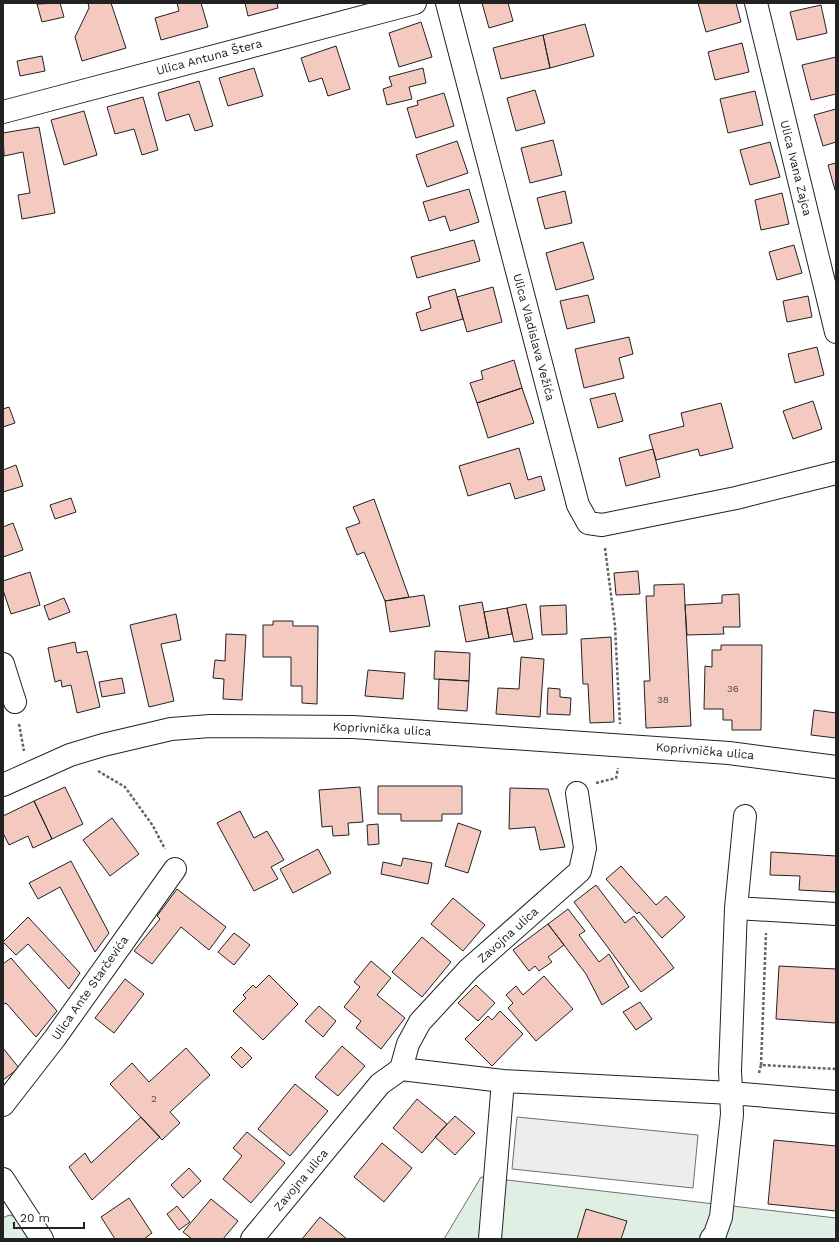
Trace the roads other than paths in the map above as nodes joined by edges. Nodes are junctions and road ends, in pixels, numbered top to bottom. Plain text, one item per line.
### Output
1 (415, 3) edge
2 (447, 3) edge
3 (756, 3) edge
4 (3, 112) edge
5 (836, 332) edge
6 (836, 473) edge
7 (3, 664) edge
8 (14, 702) road end
9 (836, 756) edge
10 (770, 757) junction
11 (836, 767) edge
12 (3, 785) edge
13 (576, 792) road end
14 (745, 816) dead end
15 (175, 869) road end
16 (736, 908) junction
17 (836, 914) edge
18 (400, 1069) junction
19 (503, 1081) junction
20 (731, 1093) junction
21 (836, 1102) edge
22 (3, 1105) edge
23 (3, 1179) edge
24 (42, 1239) edge
25 (252, 1239) edge
26 (490, 1239) edge
27 (711, 1239) edge

1 - 4 street, Ulica Antuna Štera
2 - 6 street, Ulica Vladislava Vežića
3 - 5 street, Ulica Ivana Zajca
7 - 8 street
9 - 10 street, Koprivnička ulica
10 - 11 street, Koprivnička ulica
10 - 12 street, Koprivnička ulica
13 - 18 street, Zavojna ulica
14 - 16 street
15 - 22 street, Ulica Ante Starčevića
16 - 17 street
16 - 20 street
18 - 19 street
18 - 25 street, Zavojna ulica
19 - 20 street
19 - 26 street
20 - 21 street
20 - 27 street
23 - 24 street

